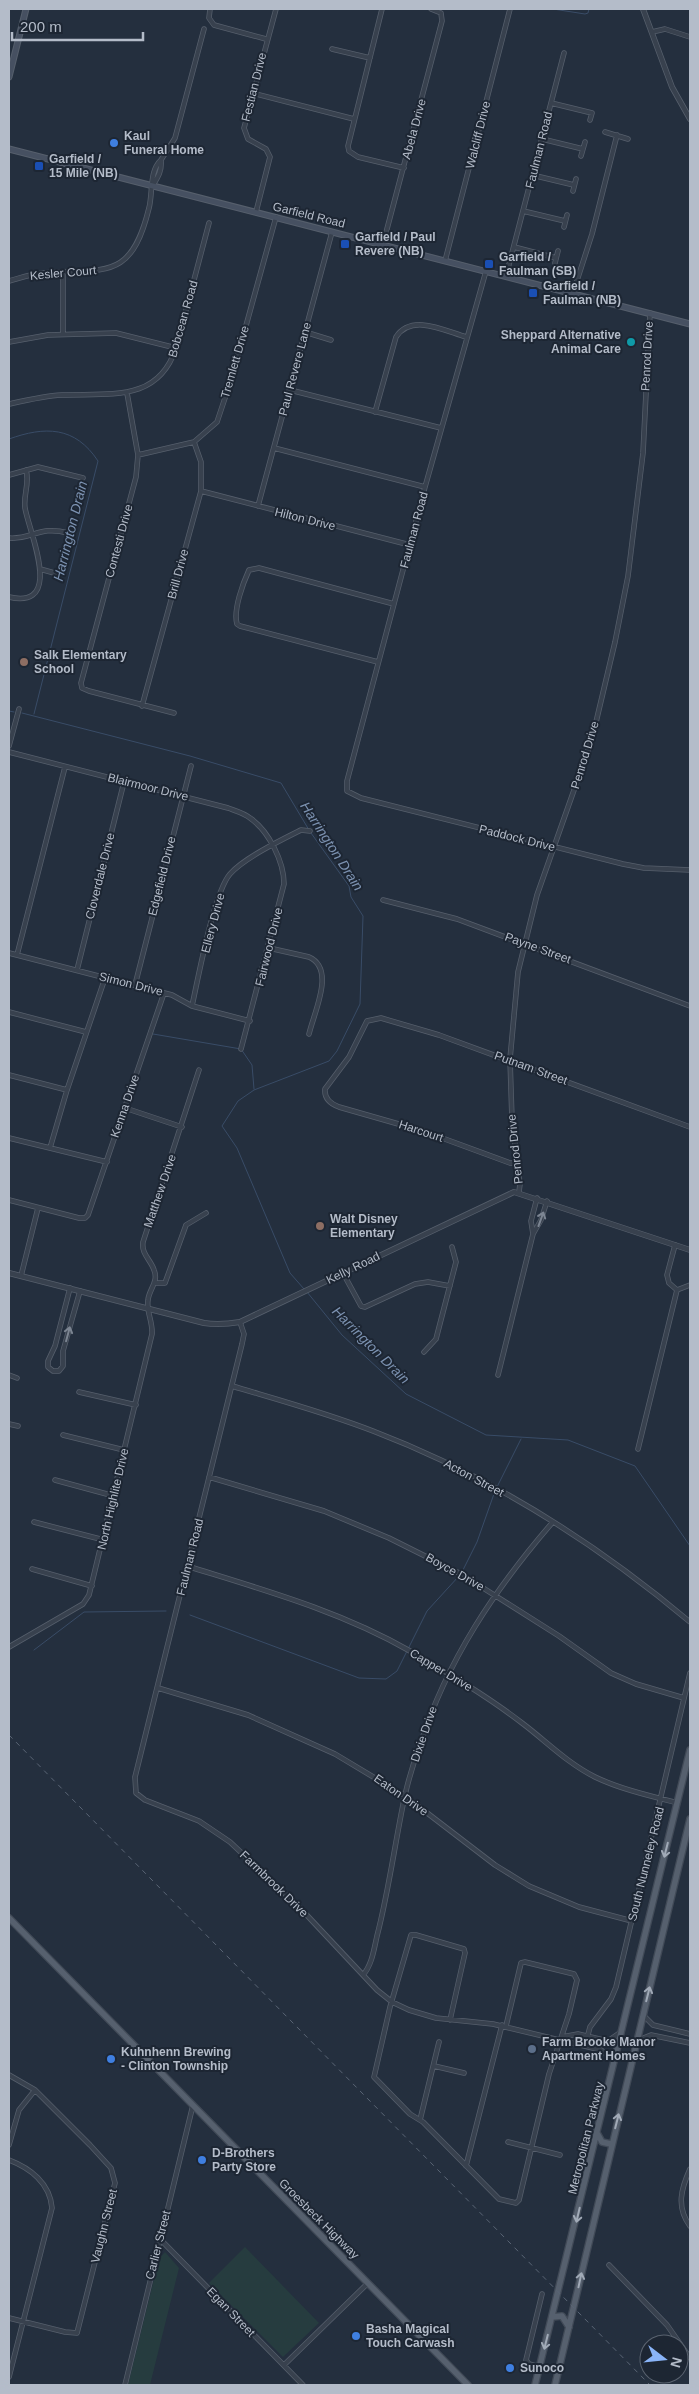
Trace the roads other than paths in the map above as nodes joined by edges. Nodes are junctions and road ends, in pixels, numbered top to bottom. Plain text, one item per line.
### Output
1 (26, 9) edge
2 (210, 9) edge
3 (276, 9) edge
4 (382, 9) edge
5 (431, 9) edge
6 (510, 9) edge
7 (643, 9) edge
8 (204, 29) dead end
9 (652, 32) junction
10 (690, 36) edge
11 (266, 39) junction
12 (332, 49) dead end
13 (564, 53) dead end
14 (370, 58) junction
15 (9, 77) edge
16 (252, 93) junction
17 (551, 103) junction
18 (354, 119) junction
19 (690, 119) edge
20 (590, 120) dead end
21 (605, 132) dead end
22 (617, 135) junction
23 (628, 138) dead end
24 (542, 139) junction
25 (585, 142) dead end
26 (583, 149) junction
27 (9, 150) edge
28 (581, 156) dead end
29 (404, 168) junction
30 (532, 175) junction
31 (576, 179) dead end
32 (574, 185) junction
33 (153, 186) junction
34 (573, 191) dead end
35 (523, 211) junction
36 (256, 212) junction
37 (567, 215) dead end
38 (276, 217) junction
39 (565, 222) junction
40 (209, 223) dead end
41 (564, 227) dead end
42 (332, 232) junction
43 (382, 244) junction
44 (514, 247) junction
45 (558, 251) dead end
46 (556, 258) junction
47 (445, 261) junction
48 (555, 263) dead end
49 (486, 271) junction
50 (63, 274) junction
51 (506, 276) junction
52 (9, 281) edge
53 (573, 293) junction
54 (650, 313) junction
55 (690, 324) edge
56 (305, 332) junction
57 (63, 334) junction
58 (466, 337) junction
59 (331, 340) dead end
60 (9, 342) edge
61 (176, 348) junction
62 (290, 390) junction
63 (127, 393) junction
64 (9, 404) edge
65 (375, 412) junction
66 (441, 428) junction
67 (194, 442) junction
68 (274, 448) junction
69 (138, 455) junction
70 (26, 470) junction
71 (9, 475) edge
72 (83, 478) dead end
73 (425, 487) junction
74 (201, 491) junction
75 (258, 506) junction
76 (33, 533) junction
77 (68, 533) dead end
78 (9, 538) edge
79 (410, 546) junction
80 (40, 569) junction
81 (58, 574) dead end
82 (9, 597) edge
83 (394, 604) junction
84 (378, 662) junction
85 (142, 706) junction
86 (19, 709) dead end
87 (174, 713) dead end
88 (9, 746) edge
89 (9, 752) edge
90 (191, 766) dead end
91 (65, 767) junction
92 (124, 782) junction
93 (347, 791) joint
94 (183, 795) junction
95 (310, 832) dead end
96 (272, 846) junction
97 (554, 848) junction
98 (690, 870) edge
99 (383, 900) dead end
100 (524, 943) junction
101 (269, 948) junction
102 (9, 953) edge
103 (17, 955) junction
104 (77, 970) junction
105 (105, 978) junction
106 (135, 985) junction
107 (164, 993) junction
108 (192, 1006) junction
109 (690, 1006) edge
110 (9, 1012) edge
111 (250, 1021) junction
112 (86, 1032) junction
113 (309, 1034) dead end
114 (241, 1049) dead end
115 (510, 1060) junction
116 (200, 1070) dead end
117 (9, 1075) edge
118 (67, 1090) junction
119 (326, 1098) joint
120 (125, 1108) junction
121 (182, 1127) junction
122 (690, 1127) edge
123 (9, 1138) edge
124 (50, 1148) junction
125 (107, 1162) junction
126 (517, 1163) junction
127 (519, 1192) junction
128 (536, 1198) junction
129 (9, 1200) edge
130 (547, 1201) junction
131 (38, 1208) junction
132 (206, 1213) dead end
133 (532, 1234) junction
134 (675, 1245) junction
135 (452, 1247) dead end
136 (690, 1250) edge
137 (9, 1273) edge
138 (343, 1273) junction
139 (21, 1276) junction
140 (155, 1283) junction
141 (690, 1285) edge
142 (450, 1286) junction
143 (70, 1288) junction
144 (677, 1290) junction
145 (80, 1291) junction
146 (148, 1309) junction
147 (240, 1322) junction
148 (424, 1352) dead end
149 (9, 1375) edge
150 (498, 1375) dead end
151 (17, 1378) dead end
152 (232, 1386) junction
153 (79, 1392) dead end
154 (136, 1404) junction
155 (9, 1424) edge
156 (18, 1426) dead end
157 (63, 1435) dead end
158 (638, 1449) dead end
159 (124, 1450) junction
160 (209, 1477) junction
161 (55, 1480) dead end
162 (114, 1496) junction
163 (34, 1522) dead end
164 (552, 1523) junction
165 (104, 1540) junction
166 (187, 1566) junction
167 (32, 1569) dead end
168 (92, 1586) junction
169 (494, 1594) junction
170 (690, 1622) edge
171 (9, 1647) edge
172 (690, 1673) edge
173 (448, 1674) junction
174 (158, 1688) junction
175 (684, 1698) junction
176 (690, 1750) edge
177 (136, 1793) joint
178 (405, 1796) junction
179 (662, 1799) junction
180 (678, 1803) junction
181 (690, 1819) edge
182 (9, 1918) edge
183 (632, 1921) junction
184 (363, 1975) junction
185 (392, 2002) junction
186 (643, 2014) junction
187 (450, 2020) junction
188 (504, 2026) junction
189 (622, 2030) junction
190 (690, 2034) edge
191 (587, 2036) junction
192 (562, 2038) junction
193 (636, 2041) junction
194 (440, 2042) dead end
195 (690, 2043) edge
196 (585, 2046) junction
197 (615, 2060) junction
198 (434, 2066) junction
199 (9, 2074) edge
200 (464, 2074) dead end
201 (34, 2090) junction
202 (193, 2105) junction
203 (420, 2120) junction
204 (597, 2134) junction
205 (508, 2142) dead end
206 (611, 2144) junction
207 (9, 2145) edge
208 (532, 2148) junction
209 (560, 2155) dead end
210 (9, 2160) edge
211 (466, 2166) junction
212 (690, 2169) edge
213 (690, 2226) edge
214 (159, 2238) junction
215 (609, 2265) dead end
216 (368, 2283) junction
217 (542, 2294) dead end
218 (552, 2317) junction
219 (9, 2318) edge
220 (22, 2321) junction
221 (569, 2327) junction
222 (690, 2358) edge
223 (284, 2365) junction
224 (540, 2367) junction
225 (9, 2377) edge
226 (124, 2385) edge
227 (303, 2385) edge
228 (468, 2385) edge
229 (535, 2385) edge
230 (555, 2385) edge

1 - 15 main road
2 - 11 street
3 - 11 street, Festian Drive
4 - 14 street
5 - 29 street, Abela Drive
6 - 47 street, Walcliff Drive
7 - 9 street
8 - 33 street, Kesler Court
9 - 10 street
9 - 19 street
11 - 16 street, Festian Drive
12 - 14 street
13 - 17 street, Faulman Road
14 - 18 street
16 - 18 street
16 - 36 street, Festian Drive
17 - 20 street
17 - 24 street, Faulman Road
18 - 29 street
21 - 22 street
22 - 23 street
22 - 53 street
24 - 26 street
24 - 30 street, Faulman Road
25 - 26 street
26 - 28 street
27 - 33 main road, Garfield Road
29 - 43 street, Abela Drive
30 - 32 street
30 - 35 street, Faulman Road
31 - 32 street
32 - 34 street
33 - 36 main road, Garfield Road
33 - 50 street, Kesler Court
35 - 39 street
35 - 44 street, Faulman Road
36 - 38 main road, Garfield Road
37 - 39 street
38 - 42 main road, Garfield Road
38 - 67 street, Tremlett Drive
39 - 41 street
40 - 61 street, Bobcean Road
42 - 43 main road, Garfield Road
42 - 56 street, Paul Revere Lane
43 - 47 main road, Garfield Road
44 - 46 street
44 - 51 street, Faulman Road
45 - 46 street
46 - 48 street
47 - 49 main road, Garfield Road
49 - 51 main road, Garfield Road
49 - 58 street, Faulman Road
50 - 52 street, Kesler Court
50 - 57 street
51 - 53 main road, Garfield Road
53 - 54 main road, Garfield Road
54 - 55 main road, Garfield Road
54 - 97 street, Penrod Drive
56 - 59 street
56 - 62 street, Paul Revere Lane
57 - 60 street
57 - 61 street
58 - 65 street
58 - 66 street, Faulman Road
61 - 63 street, Bobcean Road
62 - 65 street
62 - 68 street, Paul Revere Lane
63 - 64 street, Bobcean Road
63 - 69 street, Contesti Drive
65 - 66 street
66 - 73 street, Faulman Road
67 - 69 street, Tremlett Drive
67 - 74 street, Brill Drive
68 - 73 street
68 - 75 street, Paul Revere Lane
69 - 85 street, Contesti Drive
70 - 71 street
70 - 72 street
70 - 76 street
73 - 79 street, Faulman Road
74 - 75 street, Hilton Drive
74 - 85 street, Brill Drive
75 - 79 street, Hilton Drive
76 - 77 street
76 - 78 street
76 - 80 street
79 - 83 street, Faulman Road
80 - 81 street
80 - 82 street
83 - 84 street, Faulman Road
83 - 84 street
84 - 93 street, Faulman Road
85 - 87 street
86 - 88 street
89 - 91 street, Blairmoor Drive
90 - 94 street, Edgefield Drive
91 - 92 street, Blairmoor Drive
91 - 103 street
92 - 94 street, Blairmoor Drive
92 - 104 street, Cloverdale Drive
93 - 97 street, Paddock Drive
94 - 96 street, Blairmoor Drive
94 - 106 street, Edgefield Drive
95 - 96 street, Ellery Drive
96 - 101 street, Fairwood Drive
96 - 108 street, Ellery Drive
97 - 98 street, Paddock Drive
97 - 100 street, Penrod Drive
99 - 100 street, Payne Street
100 - 109 street, Payne Street
100 - 115 street, Penrod Drive
101 - 111 street, Fairwood Drive
101 - 113 street
102 - 103 street, Simon Drive
103 - 104 street, Simon Drive
104 - 105 street, Simon Drive
105 - 106 street, Simon Drive
105 - 112 street
106 - 107 street, Simon Drive
107 - 108 street, Simon Drive
107 - 120 street, Kenna Drive
108 - 111 street, Simon Drive
110 - 112 street
111 - 114 street, Fairwood Drive
112 - 118 street
115 - 119 street, Putnam Street
115 - 122 street, Putnam Street
115 - 126 street, Penrod Drive
116 - 121 street, Matthew Drive
117 - 118 street
118 - 124 street
119 - 126 street, Harcourt
120 - 121 street
120 - 125 street, Kenna Drive
121 - 140 street, Matthew Drive
123 - 124 street
124 - 125 street
125 - 131 street, Kenna Drive
126 - 127 street, Penrod Drive
127 - 128 street
127 - 138 street, Kelly Road
128 - 130 street
128 - 133 street
129 - 131 street
133 -> 130 street
130 - 134 street
131 - 139 street
132 - 140 street
133 - 150 street
134 - 136 street
134 - 144 street
135 - 142 street
137 - 139 street, Kelly Road
138 - 142 street
138 - 147 street, Kelly Road
139 - 143 street, Kelly Road
140 - 146 street
141 - 144 street
142 - 148 street
143 - 145 street, Kelly Road
143 -> 145 street
144 - 158 street
145 - 146 street, Kelly Road
146 - 147 street, Kelly Road
146 - 154 street, North Highlite Drive
147 - 152 street, Faulman Road
149 - 151 street
152 - 160 street, Faulman Road
152 - 164 street, Acton Street
153 - 154 street
154 - 159 street, North Highlite Drive
155 - 156 street
157 - 159 street
159 - 162 street, North Highlite Drive
160 - 166 street, Faulman Road
160 - 169 street, Boyce Drive
161 - 162 street
162 - 165 street, North Highlite Drive
163 - 165 street
164 - 169 street, Dixie Drive
164 - 170 street, Acton Street
165 - 168 street, North Highlite Drive
166 - 173 street, Capper Drive
166 - 174 street, Faulman Road
167 - 168 street
168 - 171 street, North Highlite Drive
169 - 173 street, Dixie Drive
169 - 175 street, Boyce Drive
172 - 175 street, South Nunneley Road
173 - 178 street, Dixie Drive
173 - 179 street, Capper Drive
174 - 177 street, Faulman Road
174 - 178 street, Eaton Drive
175 - 179 street, South Nunneley Road
176 - 180 main road, Metropolitan Parkway
177 - 184 street, Farmbrook Drive
178 - 183 street, Eaton Drive
178 - 184 street, Dixie Drive
179 - 180 street, Capper Drive
179 - 183 street, South Nunneley Road
180 -> 189 main road, Metropolitan Parkway
186 -> 181 main road, Metropolitan Parkway
182 - 202 main road, Groesbeck Highway
183 - 191 street, South Nunneley Road
184 - 185 street, Farmbrook Drive
185 - 187 street, Farmbrook Drive
185 - 187 street
185 - 203 street
186 - 190 street
186 - 193 main road, Metropolitan Parkway
187 - 188 street, Farmbrook Drive
188 - 192 street, Farmbrook Drive
188 - 192 street
188 - 211 street
189 - 191 street, Farmbrook Drive
189 - 197 main road, Metropolitan Parkway
191 - 192 street, Farmbrook Drive
191 - 196 street, South Nunneley Road
192 - 196 street, Farmbrook Drive
192 - 208 street
193 - 195 street
206 -> 193 main road, Metropolitan Parkway
194 - 198 street
196 - 197 street, Farmbrook Drive
197 - 204 main road, Metropolitan Parkway
198 - 200 street
198 - 203 street
199 - 201 street, Vaughn Street
201 - 207 street
201 - 220 street, Vaughn Street
202 - 214 street, Carlier Street
202 - 216 main road, Groesbeck Highway
203 - 211 street
204 - 206 main road
204 -> 218 main road, Metropolitan Parkway
205 - 208 street
221 -> 206 main road, Metropolitan Parkway
208 - 209 street
208 - 211 street
210 - 220 street
212 - 213 street
214 - 223 street, Egan Street
214 - 226 street, Carlier Street
215 - 222 street
216 - 223 street
216 - 228 main road, Groesbeck Highway
217 - 224 street
218 - 221 main road
218 -> 224 main road, Metropolitan Parkway
219 - 220 street
220 - 225 street
221 - 230 main road, Metropolitan Parkway
223 - 227 street, Egan Street
224 - 229 main road, Metropolitan Parkway

